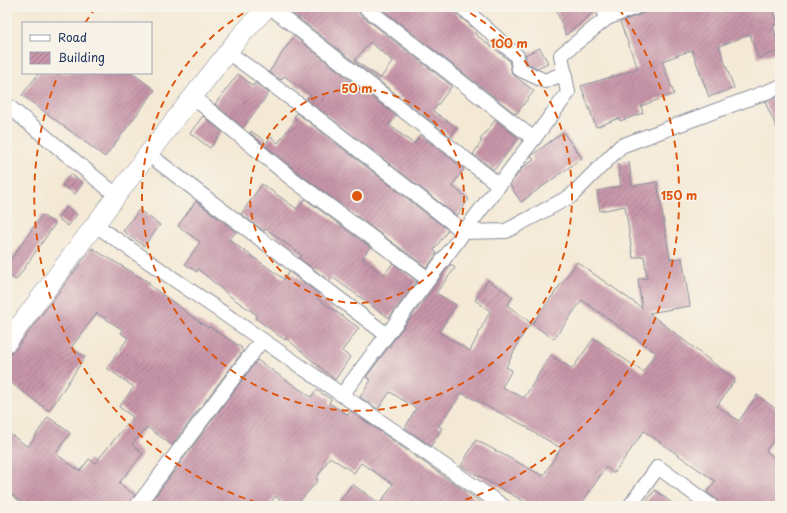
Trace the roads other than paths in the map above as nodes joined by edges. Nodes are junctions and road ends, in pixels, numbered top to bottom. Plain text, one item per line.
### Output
1 (267, 7) edge
2 (270, 7) edge
3 (365, 7) edge
4 (462, 7) edge
5 (636, 7) edge
6 (605, 12) edge
7 (228, 52) junction
8 (565, 73) junction
9 (780, 87) edge
10 (192, 97) junction
11 (7, 105) edge
12 (534, 139) junction
13 (148, 154) junction
14 (499, 185) junction
15 (116, 195) junction
16 (94, 224) junction
17 (464, 232) junction
18 (428, 279) junction
19 (387, 335) junction
20 (262, 340) junction
21 (7, 342) edge
22 (342, 395) junction
23 (137, 506) edge
24 (503, 506) edge
25 (630, 506) edge
26 (711, 506) edge

1 - 7 street
2 - 14 street
3 - 12 street
4 - 8 street
5 - 6 street
6 - 8 street
7 - 10 street
7 - 17 street
8 - 12 street
9 - 17 street
10 - 13 street
10 - 18 street
11 - 15 street
12 - 14 street
13 - 15 street
13 - 19 street
14 - 17 street
15 - 16 street
16 - 20 street
16 - 21 street
17 - 18 street
18 - 19 street
19 - 22 street
20 - 22 street
20 - 23 street
22 - 24 street
25 - 26 street

